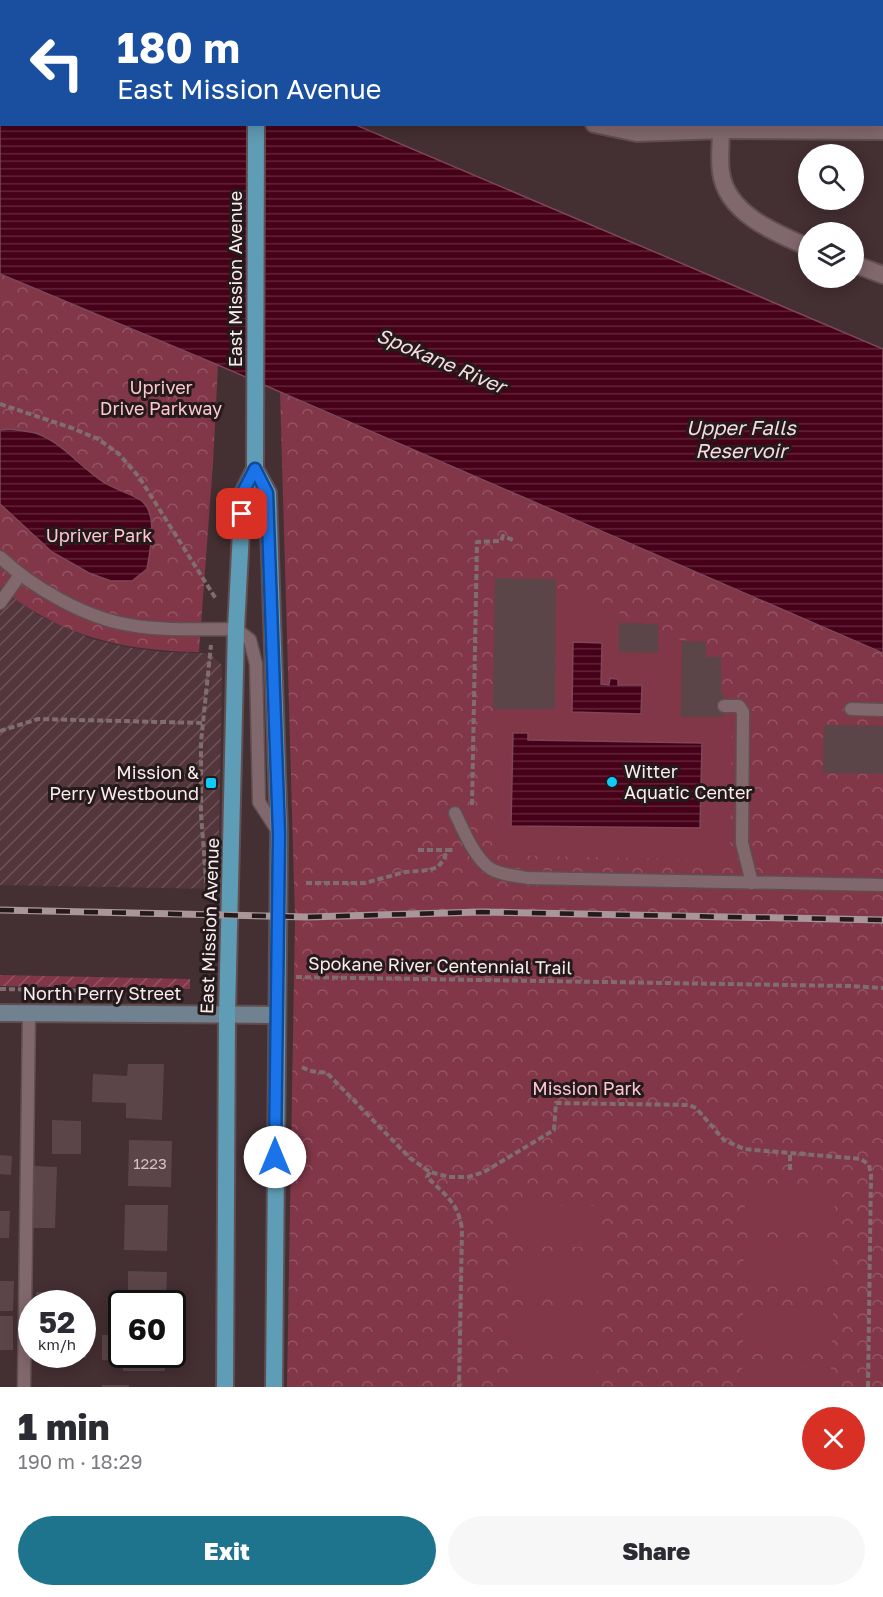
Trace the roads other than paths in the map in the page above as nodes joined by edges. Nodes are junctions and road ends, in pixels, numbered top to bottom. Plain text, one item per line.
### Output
1 (256, 126) edge
2 (603, 126) edge
3 (721, 128) edge
4 (883, 131) edge
5 (798, 242) edge
6 (864, 268) edge
7 (883, 275) edge
8 (256, 465) junction
9 (0, 556) edge
10 (20, 575) junction
11 (0, 603) edge
12 (236, 629) junction
13 (724, 706) dead end
14 (851, 709) dead end
15 (883, 710) edge
16 (455, 813) dead end
17 (279, 834) junction
18 (752, 883) junction
19 (883, 885) edge
20 (0, 1013) edge
21 (29, 1013) junction
22 (227, 1014) junction
23 (276, 1016) junction
24 (24, 1387) edge
25 (225, 1387) edge
26 (274, 1387) edge

1 - 8 main road, East Mission Avenue
2 - 3 street
3 - 4 street
3 - 5 street
6 - 7 street
8 - 12 main road, East Mission Avenue
8 - 17 main road, East Mission Avenue
9 - 10 lane
10 - 11 lane
10 - 12 lane
12 - 17 lane
12 - 22 main road, East Mission Avenue
13 - 18 lane
14 - 15 lane
16 - 18 lane
17 - 23 main road, East Mission Avenue
18 - 19 lane
20 - 21 main road, North Perry Street
21 - 22 main road, North Perry Street
21 - 24 lane
22 - 23 main road, North Perry Street
22 - 25 main road, East Mission Avenue
23 - 26 main road, East Mission Avenue

